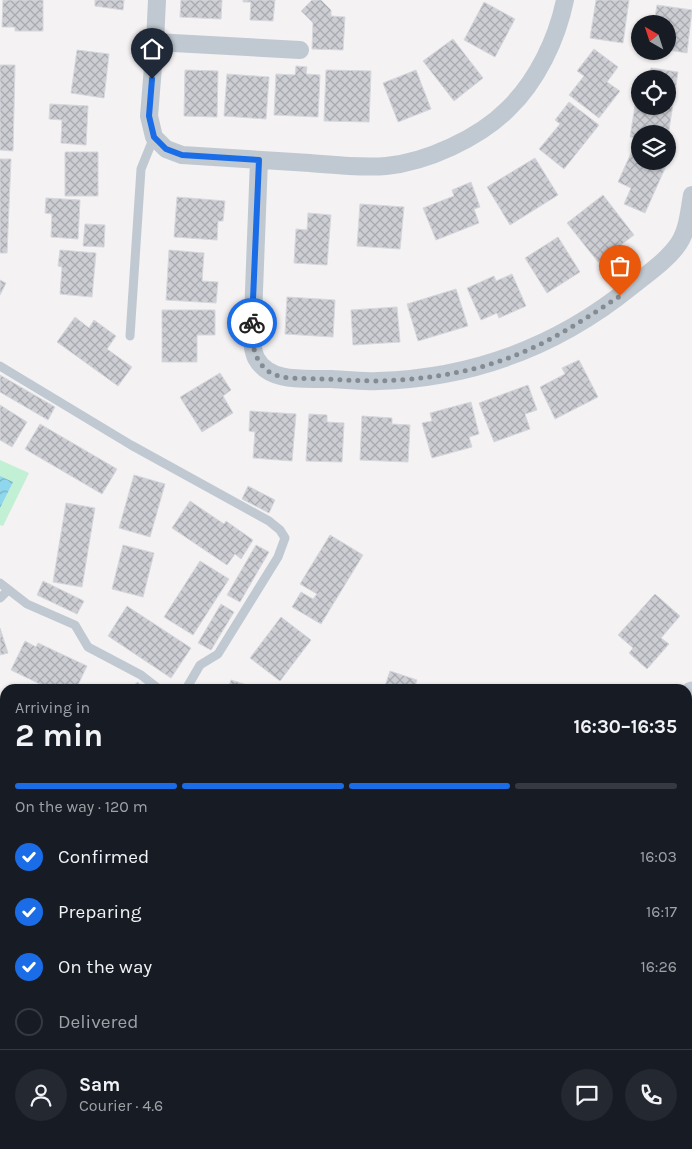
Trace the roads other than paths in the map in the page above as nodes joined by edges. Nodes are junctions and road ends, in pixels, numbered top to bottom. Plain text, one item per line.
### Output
1 (157, 0) edge
2 (565, 0) edge
3 (155, 42) junction
4 (300, 50) dead end
5 (154, 137) junction
6 (259, 160) junction
7 (692, 196) edge
8 (130, 336) dead end
9 (0, 366) edge
10 (0, 583) edge
11 (8, 590) junction
12 (0, 598) edge
13 (153, 684) edge
14 (189, 684) edge

1 - 3 street
2 - 6 street
3 - 4 street
3 - 5 street
5 - 6 street
5 - 8 lane
6 - 7 street
9 - 14 lane
10 - 11 lane
11 - 12 lane
11 - 13 lane

